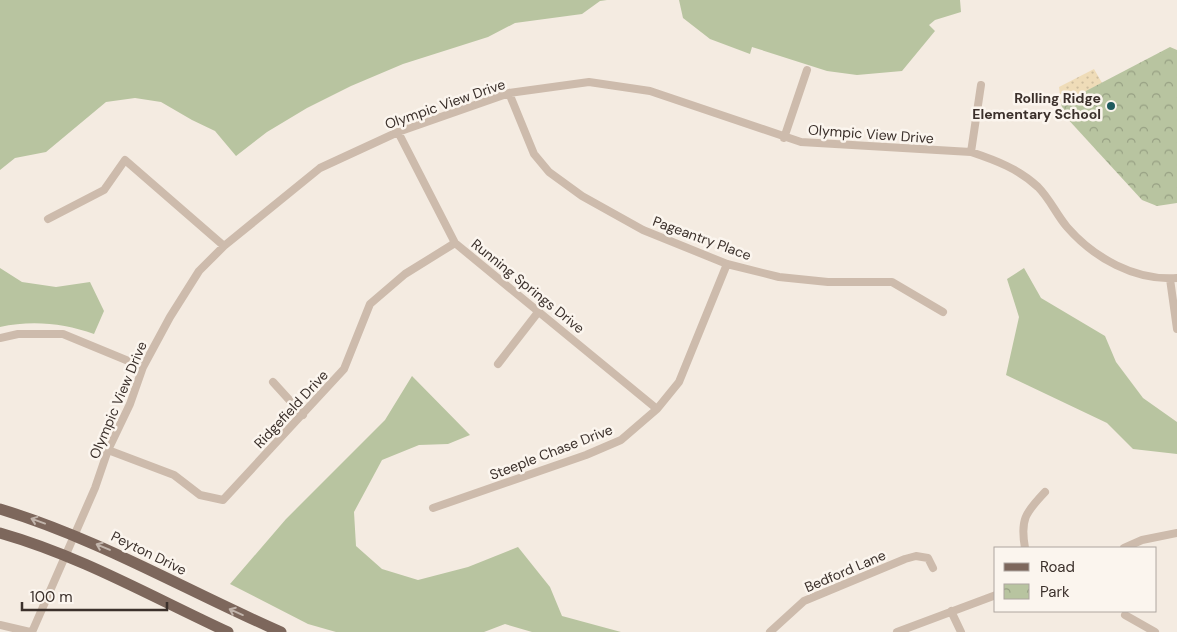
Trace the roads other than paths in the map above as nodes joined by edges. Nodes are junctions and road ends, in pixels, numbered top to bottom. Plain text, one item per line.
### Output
1 (807, 70) dead end
2 (981, 85) dead end
3 (509, 93) junction
4 (398, 132) junction
5 (784, 138) junction
6 (971, 152) junction
7 (48, 219) dead end
8 (455, 243) junction
9 (224, 246) junction
10 (727, 264) junction
11 (1173, 278) edge
12 (539, 311) junction
13 (943, 312) dead end
14 (1177, 329) edge
15 (0, 338) edge
16 (498, 364) dead end
17 (143, 367) junction
18 (272, 382) dead end
19 (657, 409) junction
20 (303, 415) junction
21 (108, 450) junction
22 (1045, 492) dead end
23 (433, 508) dead end
24 (0, 509) edge
25 (0, 533) edge
26 (1177, 533) edge
27 (75, 535) junction
28 (1025, 547) edge
29 (1126, 547) edge
30 (66, 555) junction
31 (933, 568) dead end
32 (994, 596) edge
33 (951, 611) junction
34 (1125, 615) dead end
35 (0, 625) edge
36 (31, 632) edge
37 (228, 632) edge
38 (281, 632) edge
39 (770, 632) edge
40 (897, 632) edge
41 (960, 632) edge
42 (1155, 632) edge

1 - 5 street
2 - 6 street
3 - 4 street, Olympic View Drive
3 - 5 street, Olympic View Drive
3 - 10 street, Pageantry Place
4 - 8 street, Running Springs Drive
4 - 9 street, Olympic View Drive
5 - 6 street, Olympic View Drive
6 - 11 street, Olympic View Drive
7 - 9 street
8 - 12 street, Running Springs Drive
8 - 20 street, Ridgefield Drive
9 - 17 street, Olympic View Drive
10 - 13 street, Pageantry Place
10 - 19 street, Steeple Chase Drive
11 - 14 street
12 - 16 street
12 - 19 street, Running Springs Drive
15 - 17 street
17 - 21 street, Olympic View Drive
18 - 20 street
19 - 23 street, Steeple Chase Drive
20 - 21 street, Ridgefield Drive
21 - 27 street, Olympic View Drive
22 - 28 street
27 -> 24 main road, Peyton Drive
25 - 30 main road
26 - 29 street
27 - 30 street, Olympic View Drive
38 -> 27 main road, Peyton Drive
30 - 36 street, Olympic View Drive
30 - 37 main road
31 - 39 street, Bedford Lane
32 - 33 street
33 - 40 street
33 - 41 street
34 - 42 street
35 - 36 street

